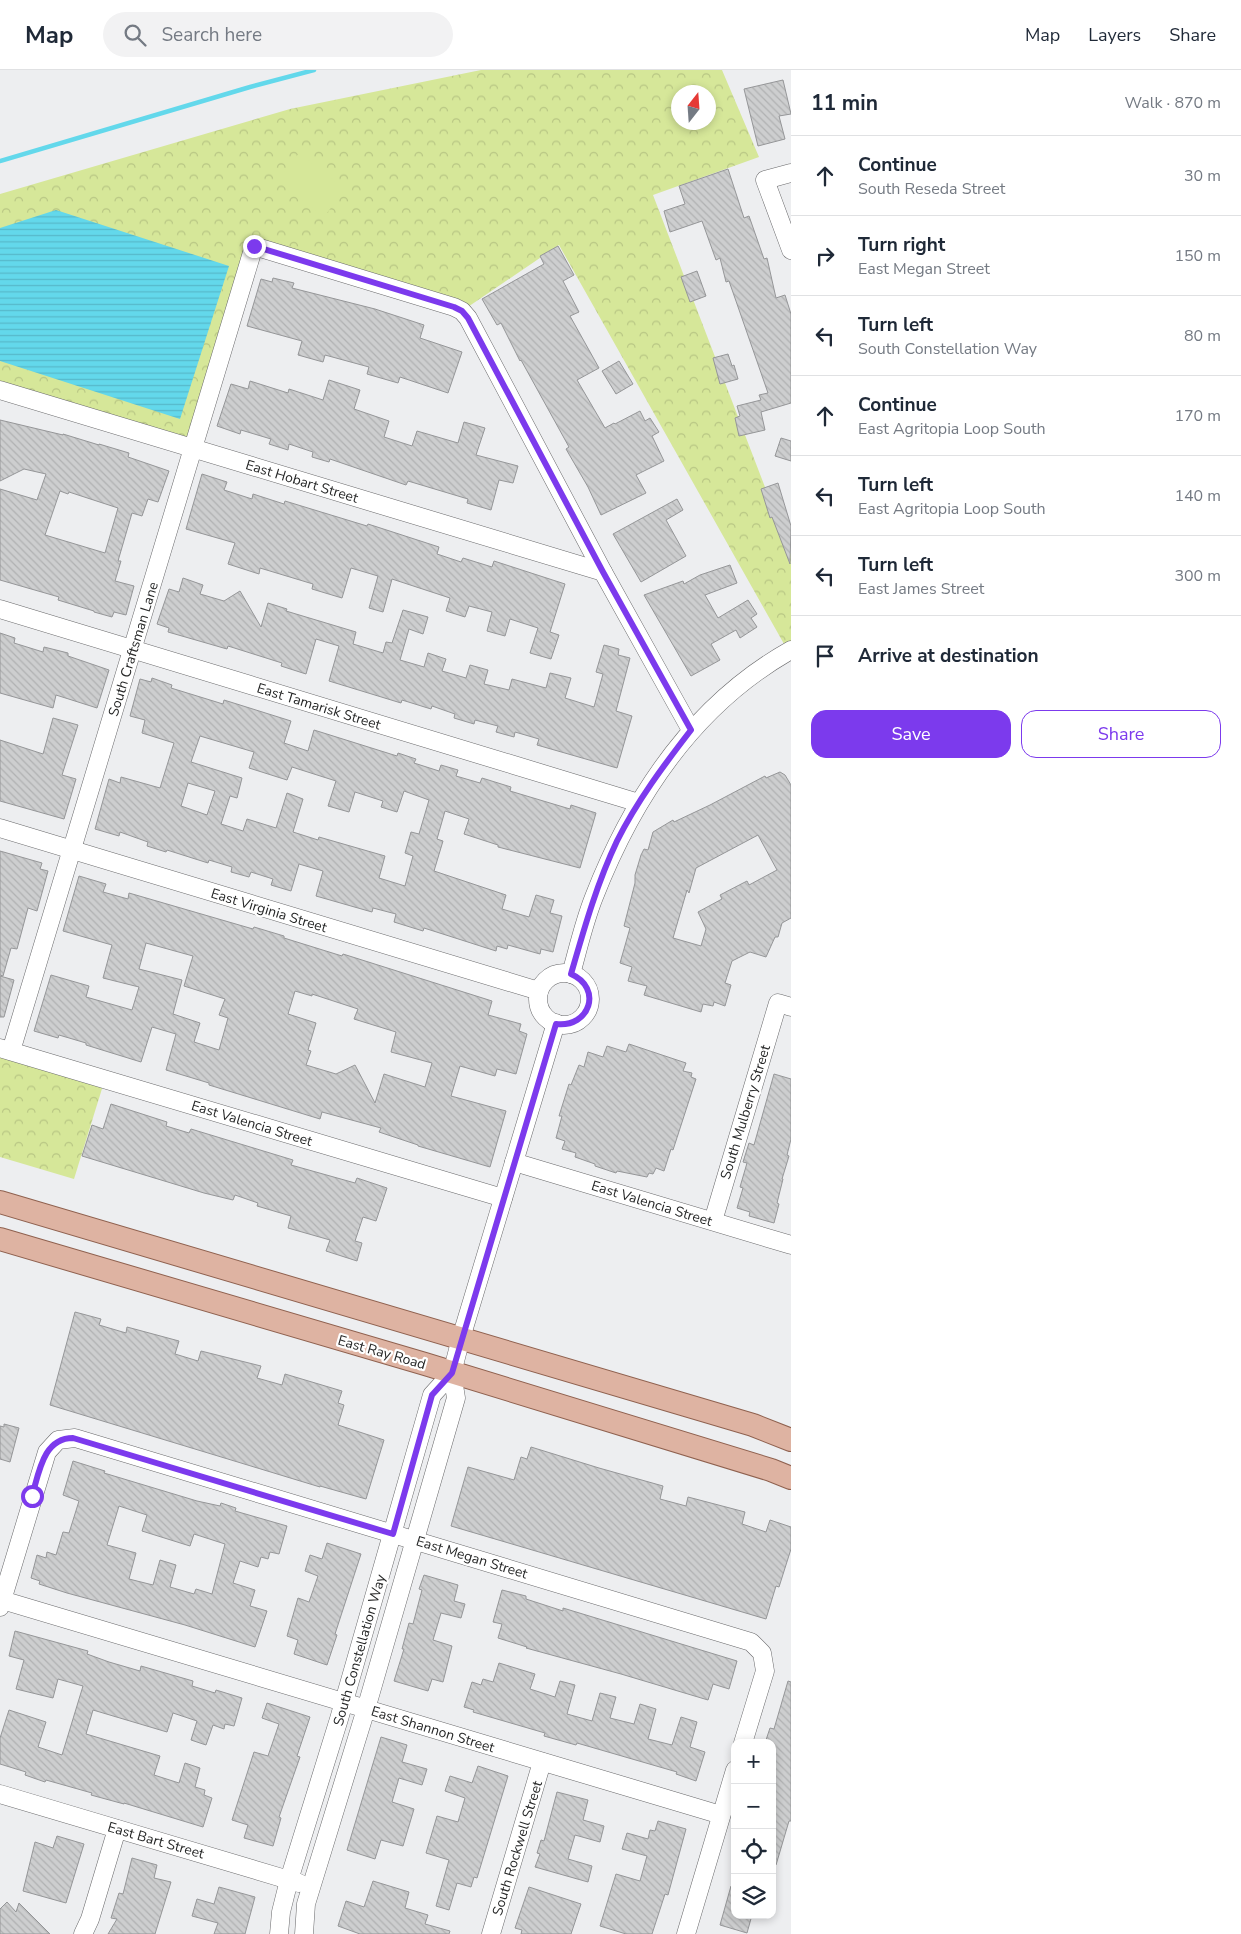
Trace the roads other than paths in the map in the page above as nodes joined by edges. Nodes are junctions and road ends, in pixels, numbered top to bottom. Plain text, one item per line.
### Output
1 (791, 173) edge
2 (791, 250) edge
3 (0, 390) edge
4 (194, 448) junction
5 (603, 572) junction
6 (0, 609) edge
7 (133, 649) junction
8 (791, 650) edge
9 (691, 730) junction
10 (639, 803) junction
11 (0, 828) edge
12 (72, 850) junction
13 (571, 974) junction
14 (539, 991) junction
15 (784, 1005) edge
16 (556, 1024) junction
17 (6, 1050) edge
18 (514, 1162) junction
19 (503, 1198) junction
20 (0, 1202) edge
21 (713, 1221) junction
22 (0, 1239) edge
23 (791, 1245) edge
24 (456, 1355) junction
25 (791, 1440) edge
26 (791, 1478) edge
27 (393, 1534) junction
28 (414, 1540) junction
29 (1, 1604) edge
30 (343, 1702) junction
31 (366, 1709) junction
32 (744, 1739) edge
33 (542, 1762) junction
34 (731, 1783) edge
35 (0, 1794) edge
36 (721, 1815) junction
37 (117, 1829) junction
38 (290, 1880) junction
39 (312, 1887) junction
40 (83, 1934) edge
41 (279, 1934) edge
42 (304, 1934) edge
43 (491, 1934) edge
44 (686, 1934) edge

1 - 2 street
3 - 4 street, East Hobart Street
4 - 5 street, East Hobart Street
4 - 5 street, South Craftsman Lane
4 - 7 street, South Craftsman Lane
5 - 9 street
6 - 7 street, East Tamarisk Street
7 - 10 street, East Tamarisk Street
7 - 12 street, South Craftsman Lane
8 - 9 street
9 - 10 street
10 - 13 street
11 - 12 street, East Virginia Street
12 - 14 street, East Virginia Street
12 - 17 street, South Craftsman Lane
13 - 14 street
13 - 16 street
14 - 16 street
15 - 21 street, South Mulberry Street
16 - 18 street
17 - 19 street, East Valencia Street
18 - 19 street
18 - 21 street, East Valencia Street
19 - 24 street
20 - 24 main road, East Ray Road
21 - 23 street, East Valencia Street
22 - 24 main road, East Ray Road
24 - 25 main road, East Ray Road
24 - 26 main road, East Ray Road
24 - 27 street, South Constellation Way
24 - 28 street, South Constellation Way
27 - 28 street, East Megan Street
27 - 29 street, East Megan Street
27 - 30 street, South Constellation Way
28 - 31 street, South Constellation Way
28 - 32 street, East Megan Street
29 - 30 street, East Shannon Street
30 - 31 street, East Shannon Street
30 - 38 street, South Constellation Way
31 - 33 street, East Shannon Street
31 - 39 street, South Constellation Way
33 - 36 street, East Shannon Street
33 - 43 street, South Rockwell Street
34 - 36 street
35 - 37 street, East Bart Street
36 - 44 street
37 - 38 street, East Bart Street
37 - 40 street
38 - 39 street, East Bart Street
38 - 41 street, South Constellation Way
39 - 42 street, South Constellation Way

